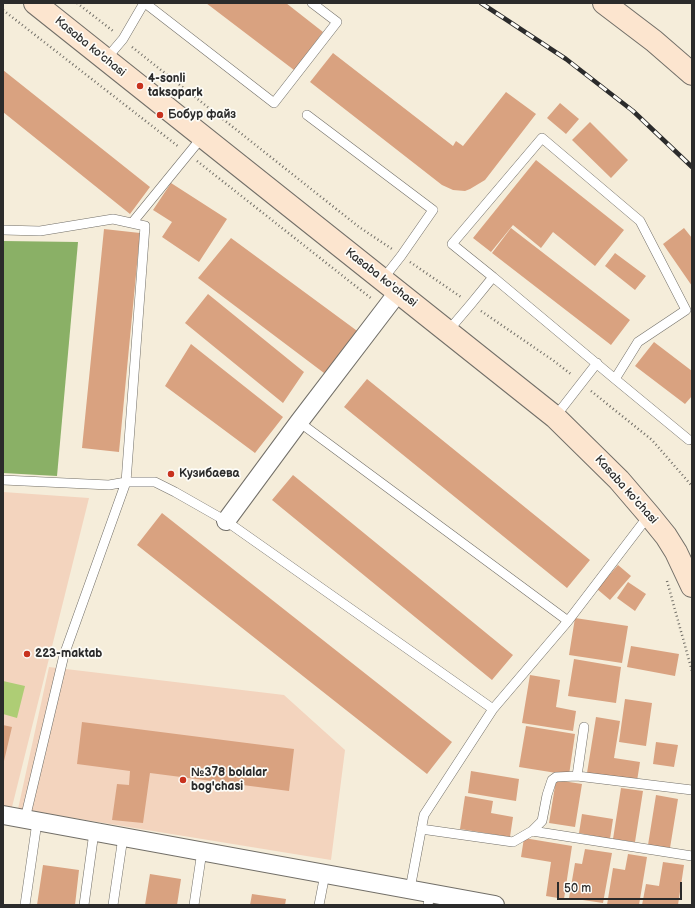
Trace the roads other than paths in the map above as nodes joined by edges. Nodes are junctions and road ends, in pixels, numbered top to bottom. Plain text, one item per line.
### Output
1 (35, 3) edge
2 (144, 3) edge
3 (312, 3) edge
4 (604, 3) edge
5 (618, 3) edge
6 (106, 59) junction
7 (692, 63) edge
8 (692, 74) edge
9 (307, 115) dead end
10 (203, 136) junction
11 (132, 223) junction
12 (3, 230) edge
13 (493, 277) junction
14 (391, 285) junction
15 (448, 331) junction
16 (596, 363) junction
17 (615, 379) junction
18 (555, 417) junction
19 (299, 422) junction
20 (689, 440) dead end
21 (3, 480) edge
22 (126, 482) junction
23 (650, 515) junction
24 (226, 521) junction
25 (692, 586) edge
26 (568, 621) junction
27 (493, 709) junction
28 (584, 727) dead end
29 (577, 776) junction
30 (692, 790) edge
31 (3, 815) edge
32 (31, 820) junction
33 (421, 829) junction
34 (532, 831) junction
35 (94, 832) junction
36 (123, 837) junction
37 (202, 852) junction
38 (692, 856) edge
39 (324, 874) junction
40 (410, 889) junction
41 (429, 899) edge
42 (25, 905) edge
43 (84, 905) edge
44 (113, 905) edge
45 (194, 905) edge
46 (319, 905) edge
47 (495, 905) edge

1 - 6 street, Kasaba ko'chasi
2 - 3 lane
2 - 6 lane
4 - 8 street
5 - 7 street
6 - 10 street, Kasaba ko'chasi
9 - 14 lane
10 - 11 lane
10 - 14 street, Kasaba ko'chasi
11 - 12 lane
11 - 22 lane
13 - 15 lane
13 - 16 lane
13 - 17 lane
14 - 15 street, Kasaba ko'chasi
14 - 19 street
15 - 18 street, Kasaba ko'chasi
16 - 17 lane
16 - 18 lane
17 - 20 lane
18 - 23 street, Kasaba ko'chasi
19 - 24 street
19 - 26 lane
21 - 22 lane
22 - 24 lane
22 - 32 lane
23 - 25 street, Kasaba ko'chasi
23 - 26 lane
24 - 27 lane
26 - 27 lane
27 - 33 lane
28 - 29 lane
29 - 30 lane
29 - 34 lane
31 - 32 street
32 - 35 street
32 - 42 lane
33 - 34 lane
33 - 40 lane
34 - 38 lane
35 - 36 street
35 - 43 lane
36 - 37 street
36 - 44 lane
37 - 39 street
37 - 45 lane
39 - 40 street
39 - 46 lane
40 - 41 street
41 - 47 street

